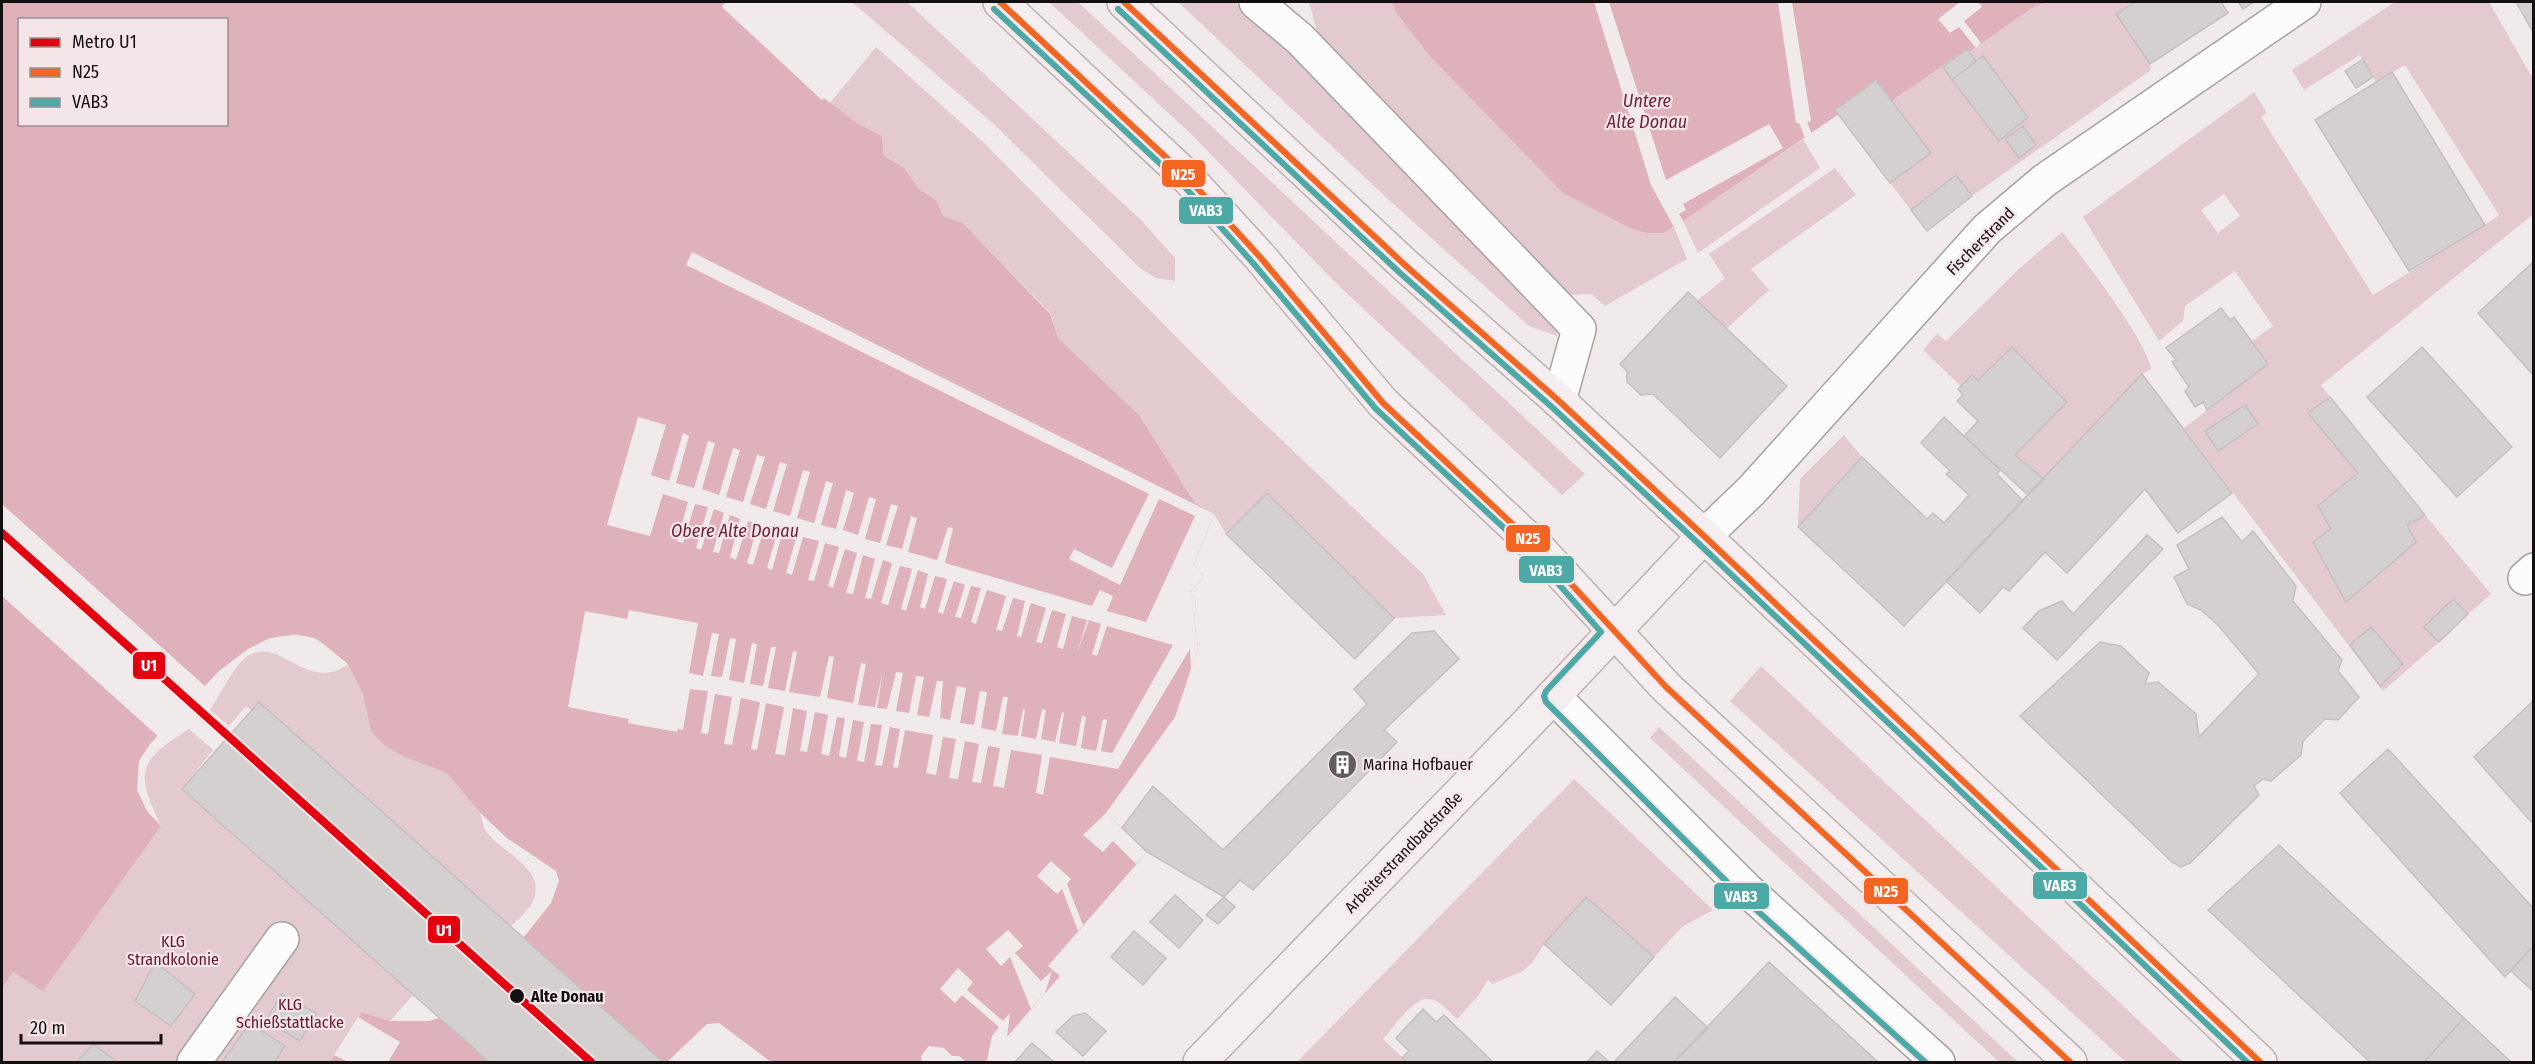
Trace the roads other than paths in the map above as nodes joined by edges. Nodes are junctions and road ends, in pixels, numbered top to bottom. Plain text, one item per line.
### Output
1 (1000, 2) edge
2 (1124, 2) edge
3 (1256, 2) edge
4 (1292, 2) edge
5 (2304, 2) edge
6 (1300, 39) junction
7 (1559, 401) junction
8 (1704, 536) junction
9 (1613, 632) junction
10 (1553, 696) junction
11 (282, 939) dead end
12 (194, 1062) edge
13 (1200, 1062) edge
14 (1938, 1062) edge
15 (2070, 1062) edge
16 (2260, 1062) edge

1 - 9 main road
2 - 7 main road
3 - 6 street
4 - 6 street
5 - 8 street, Fischerstrand
6 - 7 street
7 - 8 main road
8 - 9 main road, Arbeiterstrandbadstraße
8 - 16 main road
9 - 10 main road, Arbeiterstrandbadstraße
9 - 15 main road
10 - 13 main road, Arbeiterstrandbadstraße
10 - 14 street
11 - 12 street

